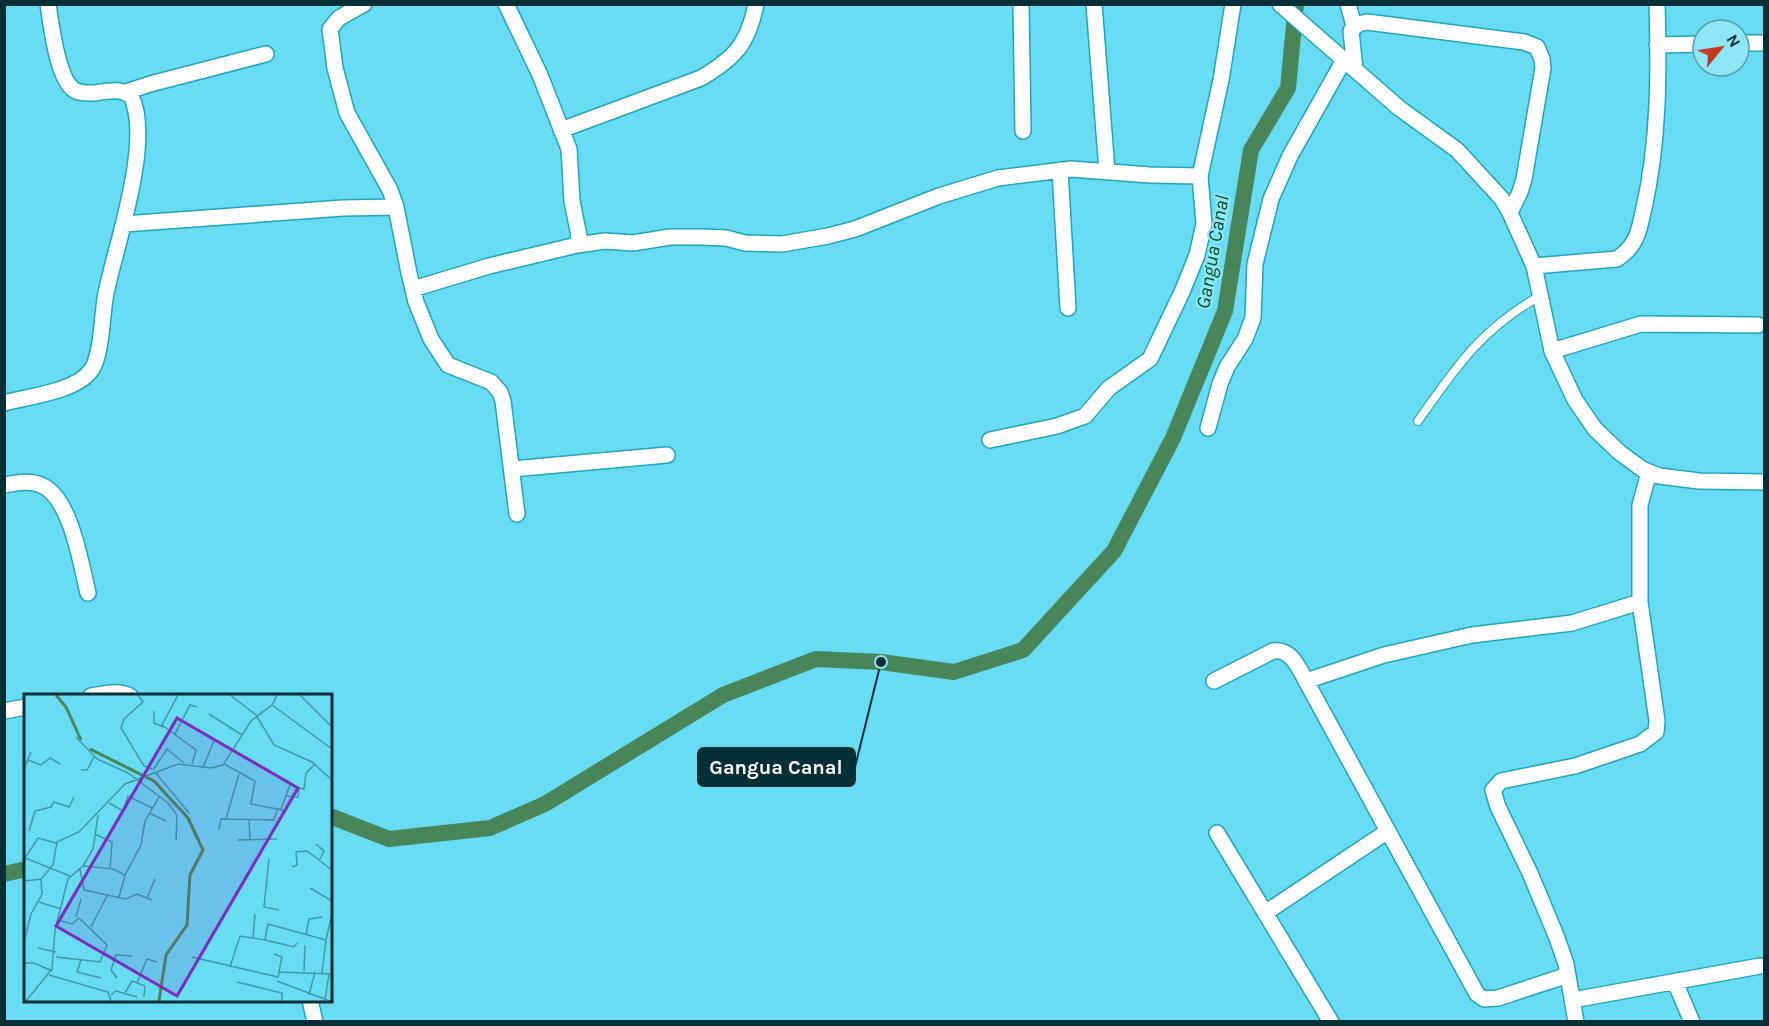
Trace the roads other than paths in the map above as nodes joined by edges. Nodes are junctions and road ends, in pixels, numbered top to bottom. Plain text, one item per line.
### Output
1 (48, 4) edge
2 (364, 4) edge
3 (506, 4) edge
4 (756, 4) edge
5 (1094, 4) edge
6 (1233, 4) edge
7 (1280, 4) edge
8 (1348, 4) edge
9 (1657, 4) edge
10 (1020, 5) edge
11 (1354, 26) junction
12 (1691, 44) edge
13 (1657, 45) junction
14 (266, 54) dead end
15 (1345, 61) junction
16 (126, 92) junction
17 (561, 130) junction
18 (1023, 131) dead end
19 (1060, 170) junction
20 (1107, 171) junction
21 (1200, 176) junction
22 (396, 207) junction
23 (1510, 213) junction
24 (124, 224) junction
25 (577, 245) junction
26 (1534, 266) junction
27 (413, 289) junction
28 (1542, 295) junction
29 (1068, 308) dead end
30 (1758, 325) dead end
31 (1552, 351) junction
32 (4, 403) edge
33 (1418, 421) dead end
34 (1208, 428) dead end
35 (990, 440) dead end
36 (667, 455) dead end
37 (512, 469) junction
38 (1649, 472) junction
39 (1764, 482) edge
40 (4, 484) edge
41 (517, 514) dead end
42 (88, 593) dead end
43 (1640, 603) junction
44 (1214, 681) dead end
45 (1306, 681) junction
46 (105, 694) edge
47 (125, 694) edge
48 (24, 707) edge
49 (4, 711) edge
50 (1388, 831) junction
51 (1217, 833) dead end
52 (1265, 913) junction
53 (1760, 966) dead end
54 (1568, 975) junction
55 (1675, 982) junction
56 (1573, 1000) junction
57 (310, 1002) edge
58 (315, 1022) edge
59 (1331, 1022) edge
60 (1576, 1022) edge
61 (1692, 1022) edge

1 - 16 street
2 - 22 street
3 - 17 street
4 - 17 street
5 - 20 street
6 - 21 street
7 - 15 street
8 - 11 street
9 - 13 street
10 - 18 street
11 - 15 street
11 - 23 street
12 - 13 street
13 - 26 street
14 - 16 street
15 - 23 street
15 - 34 street
16 - 24 street
17 - 25 street
19 - 20 street
19 - 25 street
19 - 29 street
20 - 21 street
21 - 35 street
22 - 24 street
22 - 27 street
23 - 26 street
24 - 32 street
25 - 27 street
26 - 28 street
27 - 37 street
28 - 31 street
28 - 33 lane
30 - 31 street
31 - 38 street
36 - 37 street
37 - 41 street
38 - 39 street
38 - 43 street
40 - 42 street
43 - 45 street
43 - 54 street
44 - 45 street
45 - 50 street
46 - 47 street
48 - 49 street
50 - 52 street
50 - 54 street
51 - 52 street
52 - 59 street
53 - 55 street
54 - 56 street
55 - 56 street
55 - 61 street
56 - 60 street
57 - 58 street

